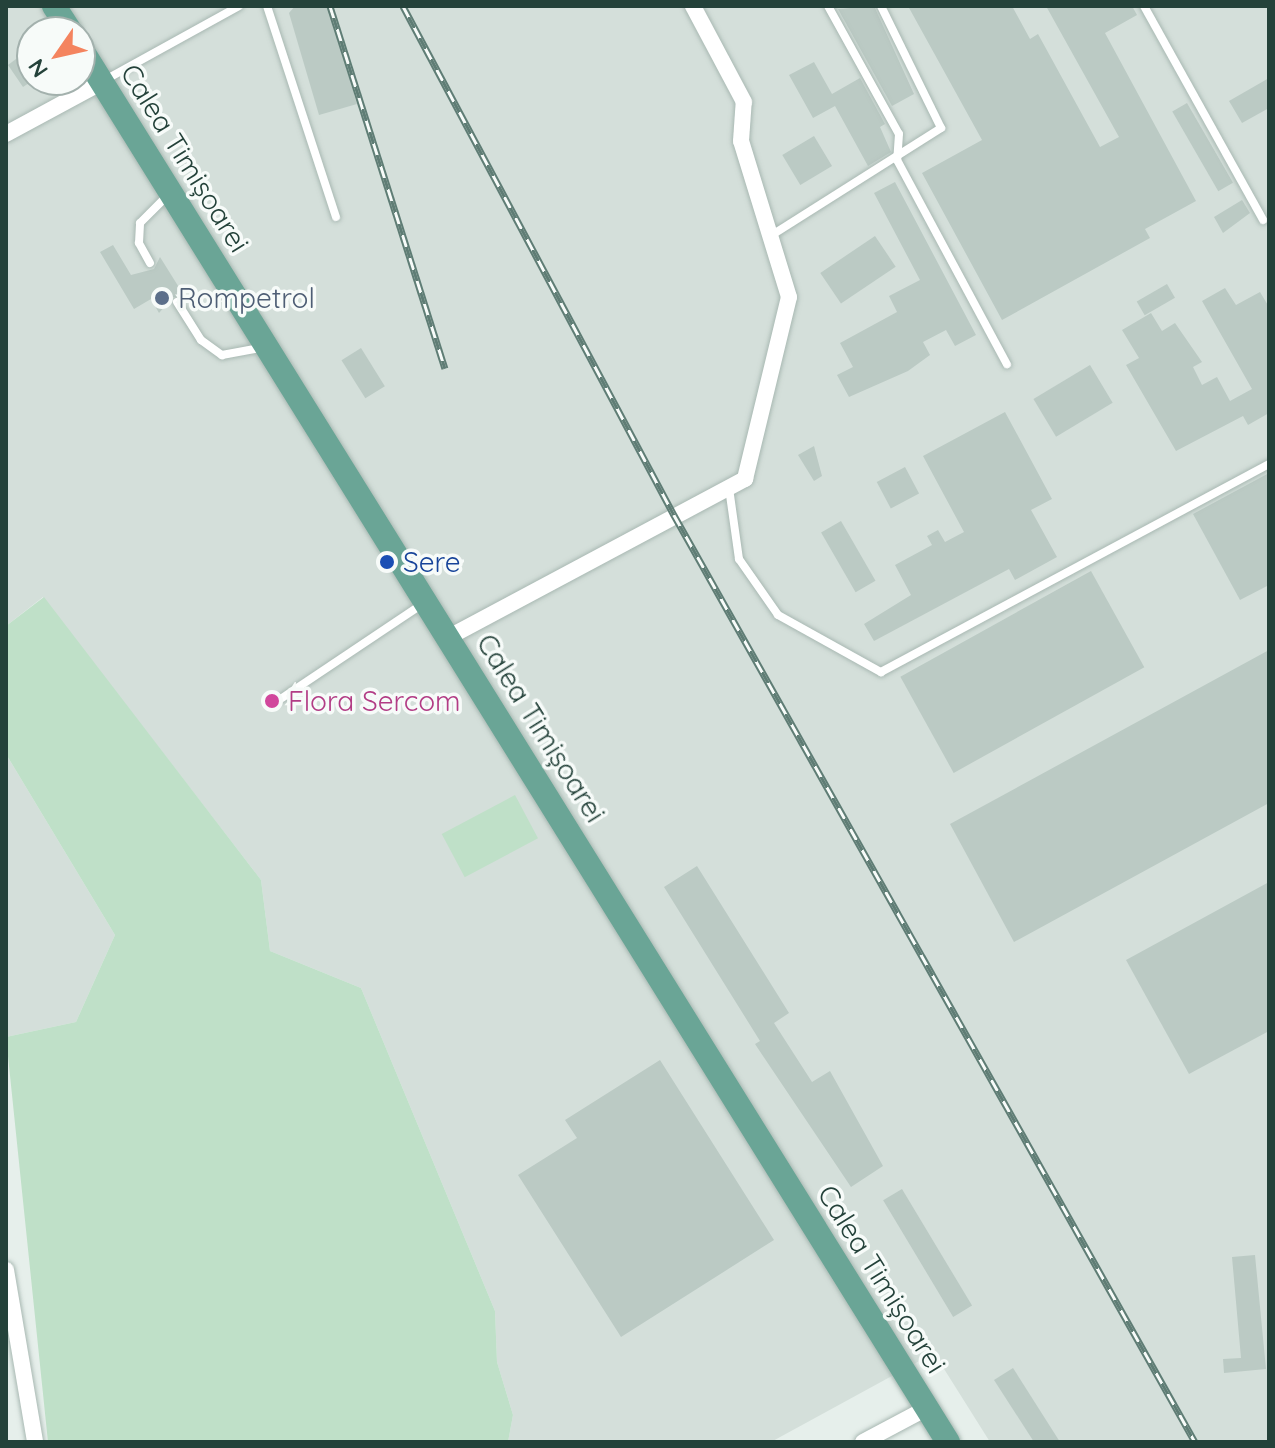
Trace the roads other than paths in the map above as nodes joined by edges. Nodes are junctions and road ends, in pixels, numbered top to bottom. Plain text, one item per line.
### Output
1 (239, 6) edge
2 (267, 6) edge
3 (693, 6) edge
4 (828, 6) edge
5 (881, 6) edge
6 (1144, 6) edge
7 (96, 72) edge
8 (102, 82) junction
9 (6, 134) edge
10 (897, 160) junction
11 (171, 193) junction
12 (336, 217) dead end
13 (1263, 220) dead end
14 (772, 235) junction
15 (150, 263) dead end
16 (177, 302) dead end
17 (267, 346) junction
18 (1007, 364) dead end
19 (1269, 464) edge
20 (728, 487) junction
21 (426, 602) junction
22 (449, 637) junction
23 (282, 698) dead end
24 (6, 1270) edge
25 (927, 1408) junction
26 (35, 1442) edge
27 (863, 1442) edge
28 (948, 1442) edge

1 - 8 lane
2 - 12 lane
3 - 14 street
4 - 10 lane
5 - 10 lane
6 - 13 lane
7 - 8 main road, Calea Timișoarei
8 - 9 street
8 - 11 main road, Calea Timișoarei
10 - 14 lane
10 - 18 lane
11 - 15 lane
11 - 17 main road, Calea Timișoarei
14 - 20 street
16 - 17 lane
17 - 21 main road, Calea Timișoarei
19 - 20 lane
20 - 22 street
21 - 22 main road, Calea Timișoarei
21 - 23 lane
22 - 25 main road, Calea Timișoarei
24 - 26 street
25 - 27 street
25 - 28 main road, Calea Timișoarei

